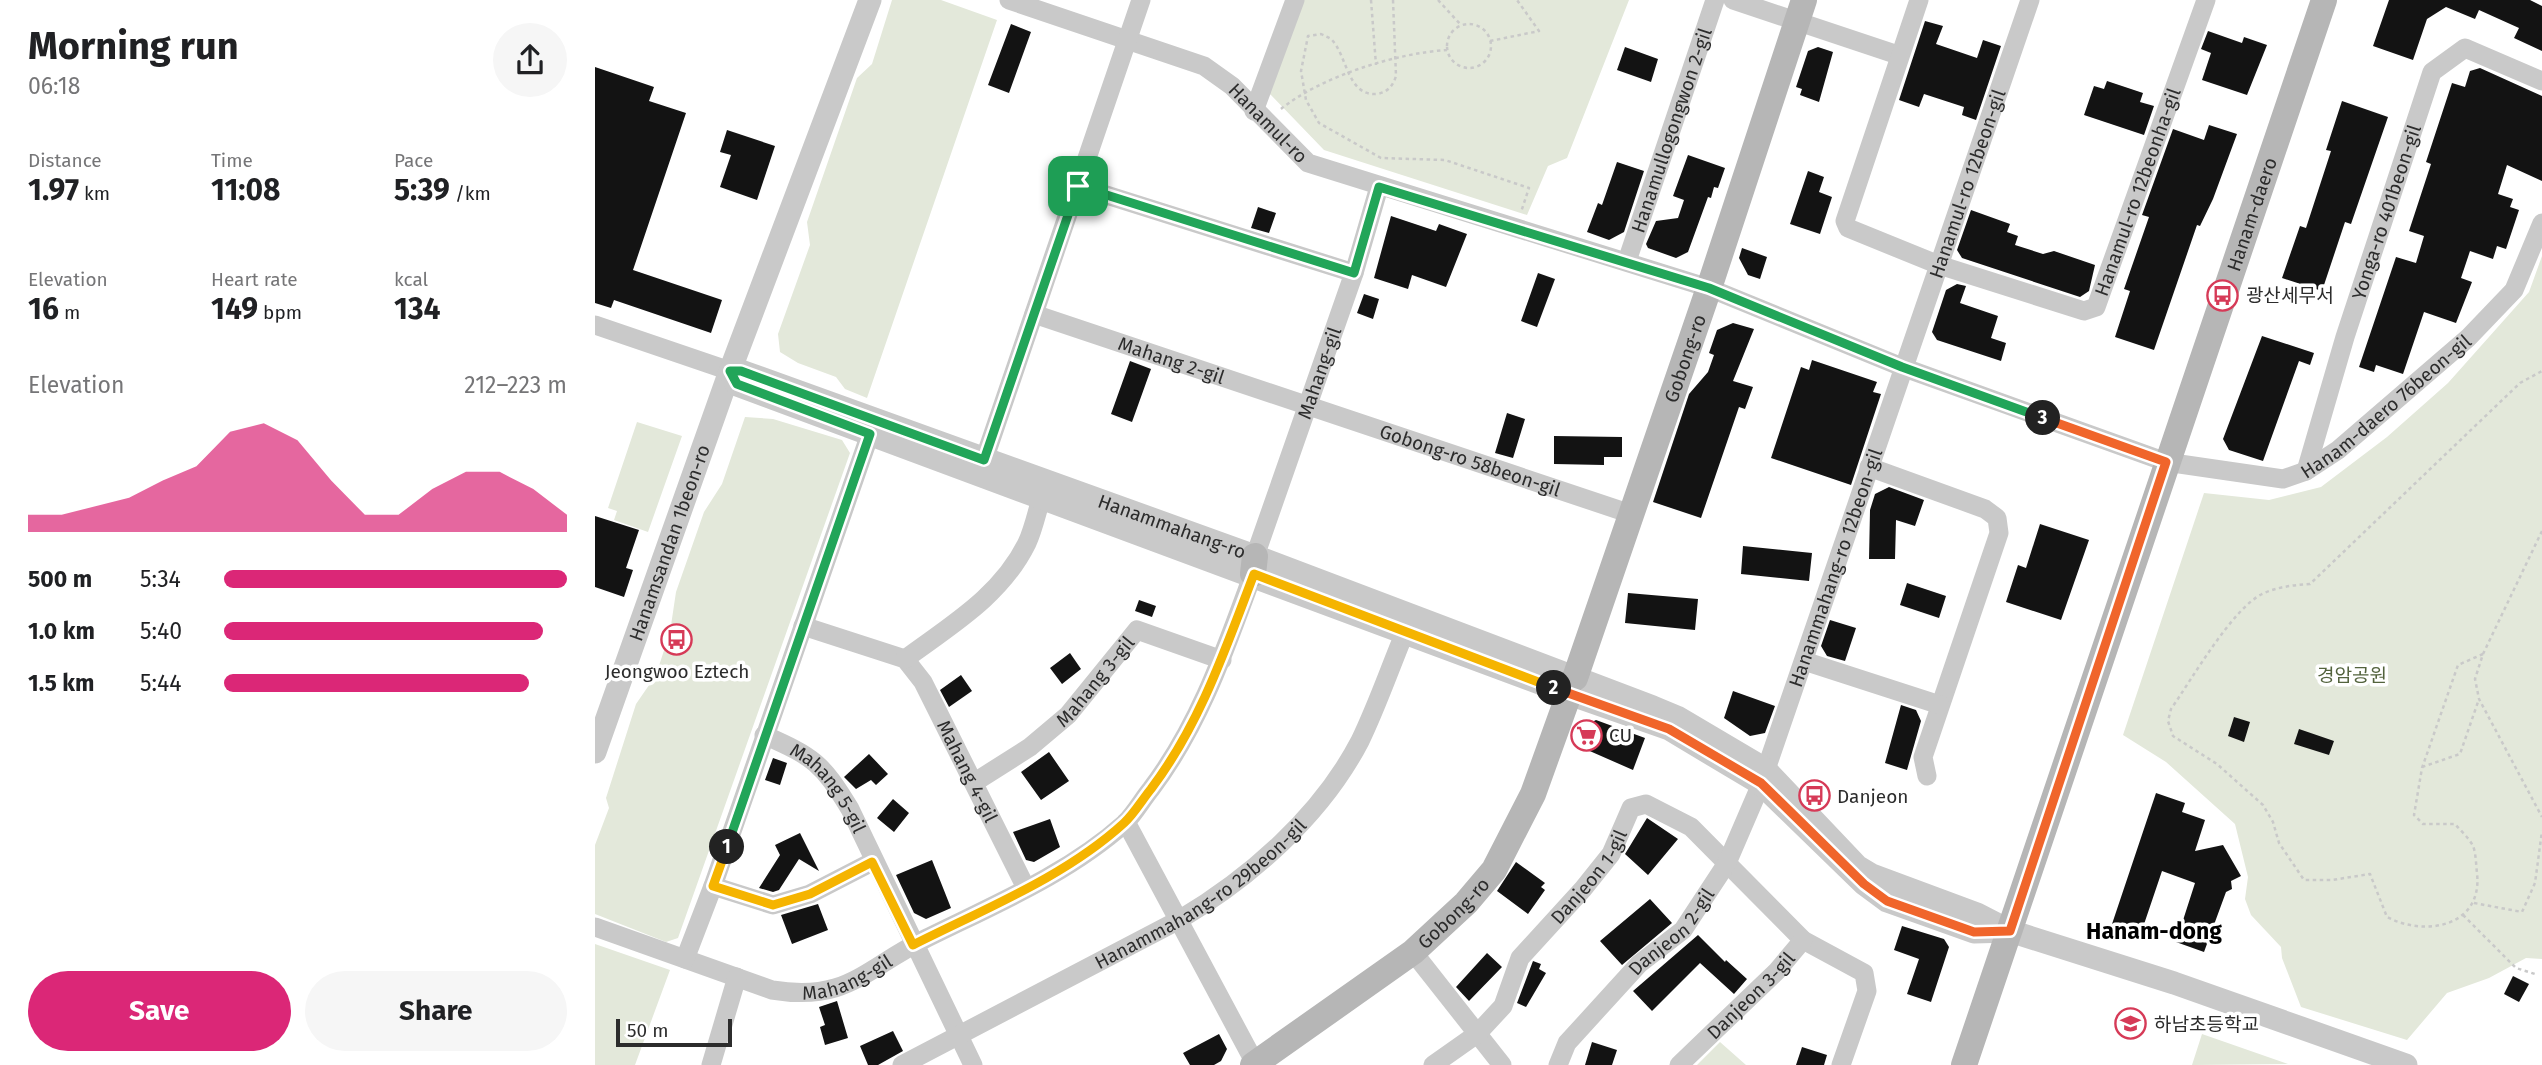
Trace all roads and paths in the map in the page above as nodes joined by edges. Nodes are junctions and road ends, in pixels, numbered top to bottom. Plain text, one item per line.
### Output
1 (870, 0) edge
2 (1009, 0) edge
3 (1141, 0) edge
4 (1295, 0) edge
5 (1371, 0) edge
6 (1393, 0) edge
7 (1438, 0) edge
8 (1517, 0) edge
9 (1715, 0) edge
10 (1733, 0) edge
11 (1919, 0) edge
12 (2030, 0) edge
13 (2206, 0) edge
14 (2324, 2) edge
15 (1800, 11) edge
16 (1461, 25) junction
17 (1127, 40) junction
18 (1490, 41) junction
19 (1447, 50) junction
20 (1898, 55) junction
21 (1398, 60) junction
22 (1376, 65) junction
23 (1349, 74) junction
24 (2542, 81) edge
25 (1304, 91) junction
26 (1254, 111) junction
27 (1273, 126) junction
28 (1078, 186) junction
29 (1379, 187) junction
30 (2542, 223) edge
31 (1516, 228) junction
32 (1627, 261) junction
33 (1939, 265) junction
34 (1354, 273) junction
35 (1709, 288) junction
36 (1034, 314) junction
37 (595, 325) edge
38 (1902, 367) junction
39 (730, 371) junction
40 (2542, 371) edge
41 (1309, 405) junction
42 (870, 434) junction
43 (984, 460) junction
44 (2166, 462) junction
45 (1869, 467) junction
46 (2306, 471) junction
47 (1042, 496) junction
48 (1631, 514) junction
49 (2542, 531) edge
50 (1254, 565) junction
51 (803, 626) junction
52 (1405, 632) junction
53 (2483, 654) junction
54 (905, 659) junction
55 (1221, 660) junction
56 (1804, 661) junction
57 (1572, 686) junction
58 (2479, 699) junction
59 (1940, 705) junction
60 (764, 735) junction
61 (595, 752) edge
62 (2422, 768) junction
63 (1763, 776) junction
64 (1927, 776) dead end
65 (975, 782) junction
66 (2542, 817) edge
67 (1126, 822) junction
68 (2542, 831) edge
69 (872, 862) junction
70 (1727, 863) junction
71 (713, 886) junction
72 (1026, 888) junction
73 (2474, 903) junction
74 (2463, 915) junction
75 (1179, 920) junction
76 (595, 927) edge
77 (2010, 931) junction
78 (1803, 940) junction
79 (913, 945) junction
80 (1413, 951) junction
81 (685, 958) junction
82 (2535, 974) dead end
83 (737, 977) junction
84 (1477, 1034) junction
85 (959, 1036) junction
86 (711, 1065) edge
87 (902, 1065) edge
88 (973, 1065) edge
89 (1255, 1065) edge
90 (1433, 1065) edge
91 (1502, 1065) edge
92 (1558, 1065) edge
93 (1679, 1065) edge
94 (1841, 1065) edge
95 (1964, 1065) edge
96 (2406, 1065) edge

1 - 39 street, Hanamsandan 1beon-ro
2 - 17 street, Hanamul-ro
3 - 17 street
4 - 26 street
5 - 22 path
6 - 21 path
7 - 16 path
8 - 18 path
9 - 32 street, Hanamullogongwon 2-gil
10 - 15 street
11 - 20 street
12 - 33 street, Hanamul-ro 12beon-gil
13 - 33 street, Hanamul-ro 12beonha-gil
14 - 44 main road, Hanam-daero
15 - 20 street
15 - 35 main road, Gobong-ro
16 - 18 path
16 - 19 path
17 - 26 street, Hanamul-ro
17 - 28 street
18 - 19 path
19 - 21 path
20 - 33 street
21 - 22 path
21 - 23 path
22 - 23 path
23 - 25 path
23 - 25 path
24 - 46 street, Yonga-ro 401beon-gil
25 - 27 path
25 - 31 path
26 - 27 street, Hanamul-ro
27 - 29 street, Hanamul-ro
28 - 34 street
28 - 36 street
29 - 31 street, Hanamul-ro
29 - 34 street, Mahang-gil
30 - 46 street, Hanam-daero 76beon-gil
31 - 32 street, Hanamul-ro
32 - 35 street, Hanamul-ro
33 - 38 street, Hanamul-ro 12beon-gil
34 - 41 street, Mahang-gil
35 - 38 street, Hanamul-ro
35 - 48 main road, Gobong-ro
36 - 41 street, Mahang 2-gil
36 - 43 street
37 - 39 street
38 - 44 street, Hanamul-ro
38 - 45 street, Hanammahang-ro 12beon-gil
39 - 42 street, Hanammahang-ro
39 - 43 street, Hanammahang-ro
39 - 61 street, Hanamsandan 1beon-ro
40 - 74 path
41 - 48 street, Gobong-ro 58beon-gil
41 - 50 street, Mahang-gil
42 - 47 street, Hanammahang-ro
42 - 51 street
43 - 50 street, Hanammahang-ro
44 - 46 street, Hanam-daero 76beon-gil
44 - 77 main road, Hanam-daero
45 - 56 street, Hanammahang-ro 12beon-gil
45 - 59 street
47 - 50 street, Hanammahang-ro
47 - 54 street
48 - 57 main road, Gobong-ro
49 - 53 path
50 - 52 street, Hanammahang-ro
50 - 55 street, Mahang-gil
50 - 57 street, Hanammahang-ro
51 - 54 street
51 - 60 street
52 - 57 street, Hanammahang-ro
52 - 75 street, Hanammahang-ro 29beon-gil
53 - 58 path
53 - 62 path
54 - 65 street, Mahang 4-gil
55 - 65 street, Mahang 3-gil
55 - 67 street, Mahang-gil
56 - 59 street
56 - 63 street, Hanammahang-ro 12beon-gil
57 - 63 street, Hanammahang-ro
57 - 80 main road, Gobong-ro
58 - 62 path
58 - 66 path
59 - 64 street
60 - 69 street, Mahang 5-gil
60 - 71 street
62 - 73 path
63 - 70 street, Danjeon 2-gil
63 - 77 street, Hanammahang-ro
65 - 72 street, Mahang 4-gil
67 - 72 street, Mahang-gil
67 - 75 street
68 - 73 path
69 - 71 street, Mahang 5-gil
69 - 79 street, Mahang 5-gil
70 - 78 street, Danjeon 3-gil
70 - 84 street, Danjeon 1-gil
70 - 92 street, Danjeon 2-gil
71 - 81 street
72 - 79 street, Mahang-gil
73 - 74 path
74 - 82 path
75 - 85 street, Hanammahang-ro 29beon-gil
75 - 89 street
76 - 81 street, Mahang-gil
77 - 95 main road, Hanam-daero
77 - 96 street, Hanammahang-ro
78 - 93 street, Danjeon 3-gil
78 - 94 street
79 - 83 street, Mahang-gil
79 - 85 street, Mahang 5-gil
80 - 84 street
80 - 89 main road, Gobong-ro
81 - 83 street, Mahang-gil
83 - 86 street
84 - 90 street, Danjeon 1-gil
84 - 91 street
85 - 87 street, Hanammahang-ro 29beon-gil
85 - 88 street, Mahang 5-gil

